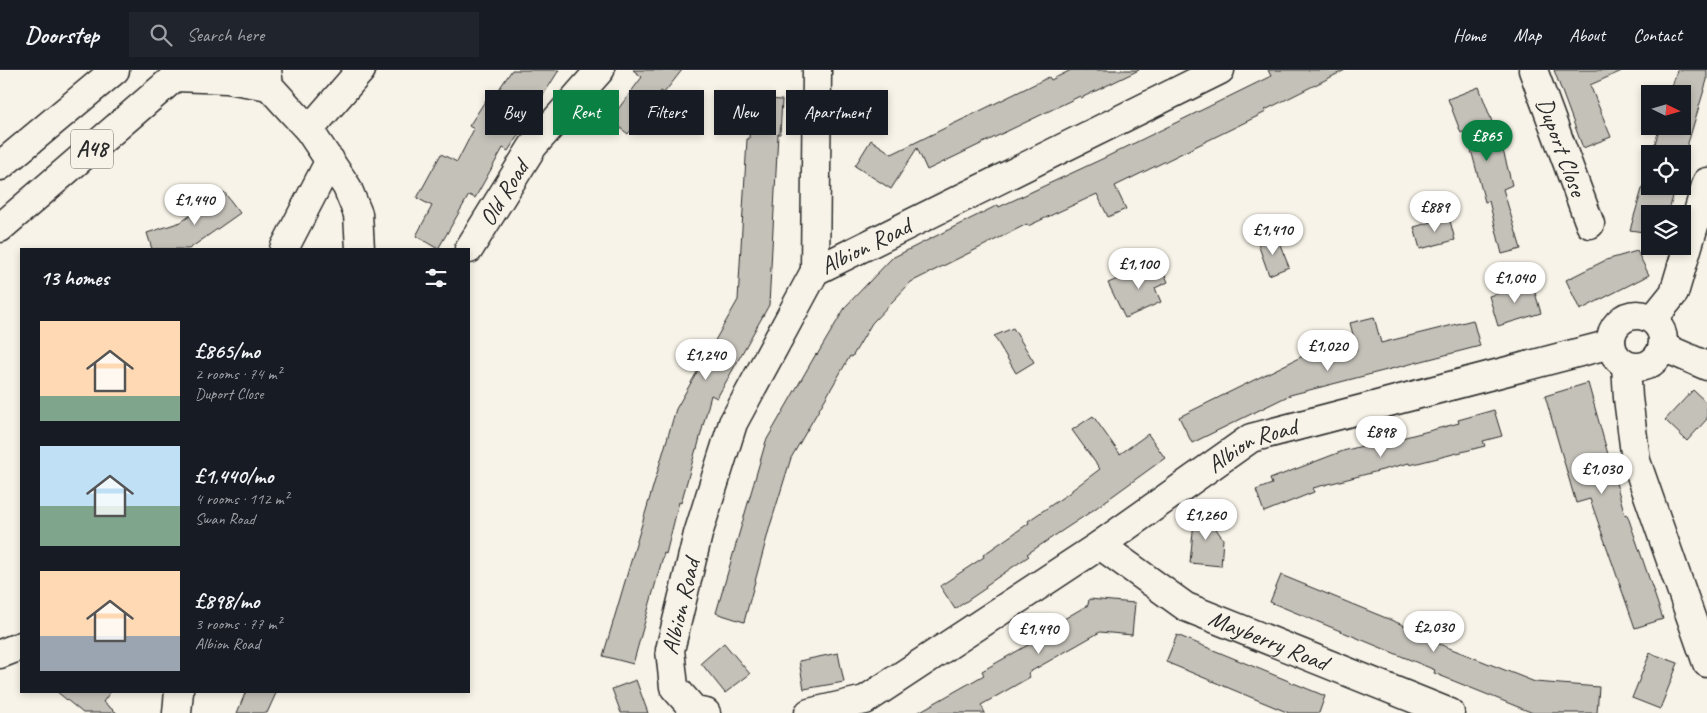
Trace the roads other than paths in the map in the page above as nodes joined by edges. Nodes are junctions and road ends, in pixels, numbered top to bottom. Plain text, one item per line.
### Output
1 (115, 70) edge
2 (362, 70) edge
3 (600, 70) edge
4 (817, 70) edge
5 (1220, 70) edge
6 (1533, 70) edge
7 (180, 73) edge
8 (268, 78) edge
9 (308, 130) junction
10 (330, 160) junction
11 (0, 166) edge
12 (1707, 182) edge
13 (1590, 224) dead end
14 (0, 228) edge
15 (285, 248) edge
16 (360, 248) edge
17 (470, 248) edge
18 (815, 271) junction
19 (1653, 319) junction
20 (1663, 347) junction
21 (1618, 355) junction
22 (1707, 366) edge
23 (1100, 545) junction
24 (20, 646) edge
25 (0, 654) edge
26 (1707, 663) edge
27 (179, 693) edge
28 (1415, 707) edge
29 (177, 713) edge
30 (706, 713) edge
31 (809, 713) edge
32 (1450, 713) edge

1 - 11 street, A48
2 - 9 street
3 - 17 street, Old Road
4 - 18 street
5 - 18 street, Albion Road
6 - 13 street, Duport Close
7 - 8 street
7 - 14 street, A48
8 - 9 street
9 - 10 street
10 - 15 street
10 - 16 street
12 - 19 street
18 - 30 street, Albion Road
19 - 20 street
19 - 21 street
20 - 21 street
20 - 22 street
21 - 23 street, Albion Road
21 - 26 street
23 - 28 street, Mayberry Road
23 - 31 street, Albion Road
24 - 25 street
27 - 29 street
28 - 32 street, Mayberry Road

